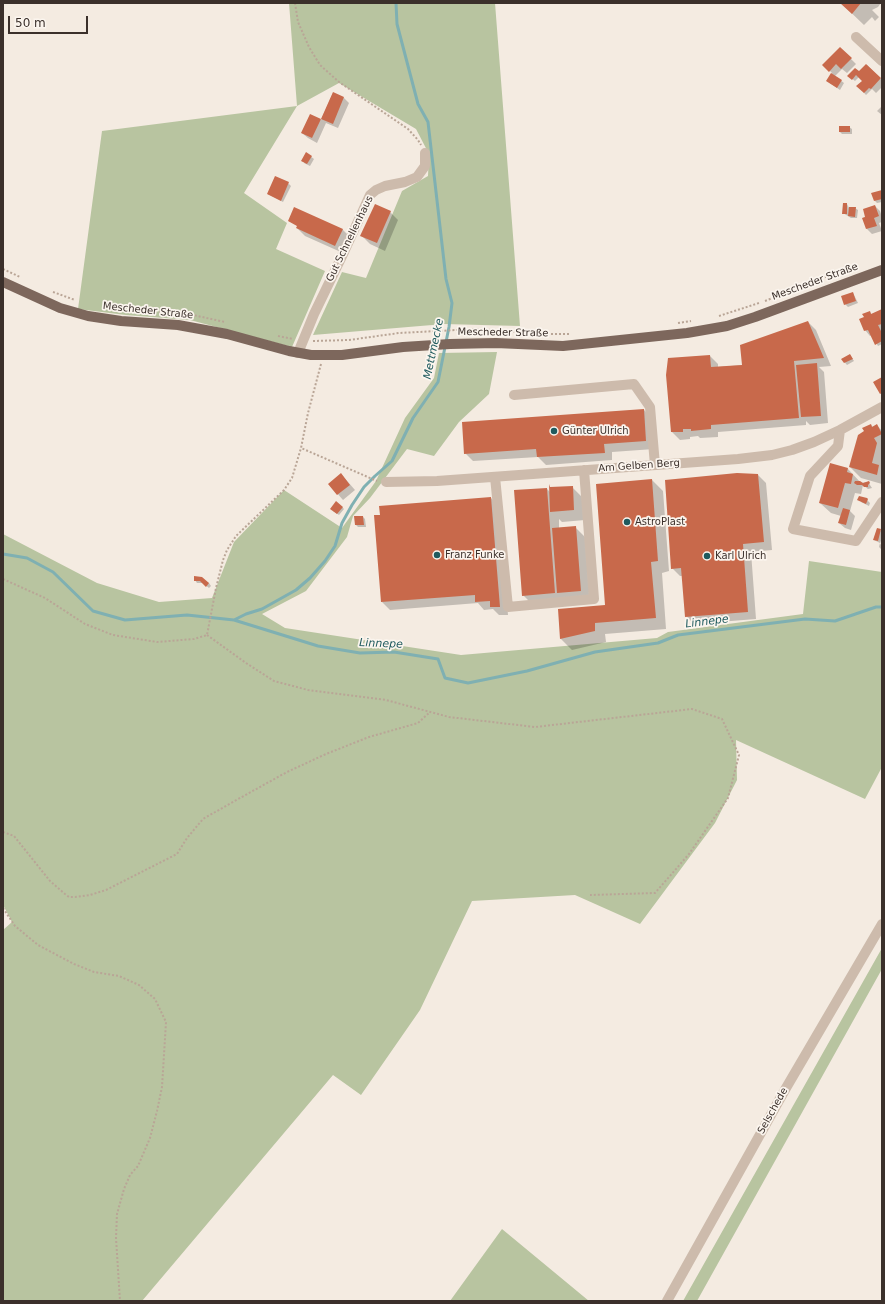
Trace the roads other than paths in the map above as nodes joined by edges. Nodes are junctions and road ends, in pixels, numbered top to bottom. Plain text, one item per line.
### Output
1 (856, 37) dead end
2 (882, 61) edge
3 (425, 154) road end
4 (882, 270) edge
5 (3, 282) edge
6 (298, 353) junction
7 (514, 395) dead end
8 (882, 407) edge
9 (840, 430) junction
10 (656, 465) junction
11 (584, 470) junction
12 (495, 477) junction
13 (381, 482) road end
14 (882, 502) edge
15 (882, 924) edge
16 (667, 1301) edge

1 - 2 street
3 - 6 street, Gut Schnellenhaus
4 - 6 main road, Mescheder Straße
5 - 6 main road, Mescheder Straße
7 - 10 street
8 - 9 street, Am Gelben Berg
9 - 10 street, Am Gelben Berg
9 - 14 street
10 - 11 street, Am Gelben Berg
11 - 12 street, Am Gelben Berg
11 - 12 street
12 - 13 street, Am Gelben Berg
15 - 16 street, Selschede

